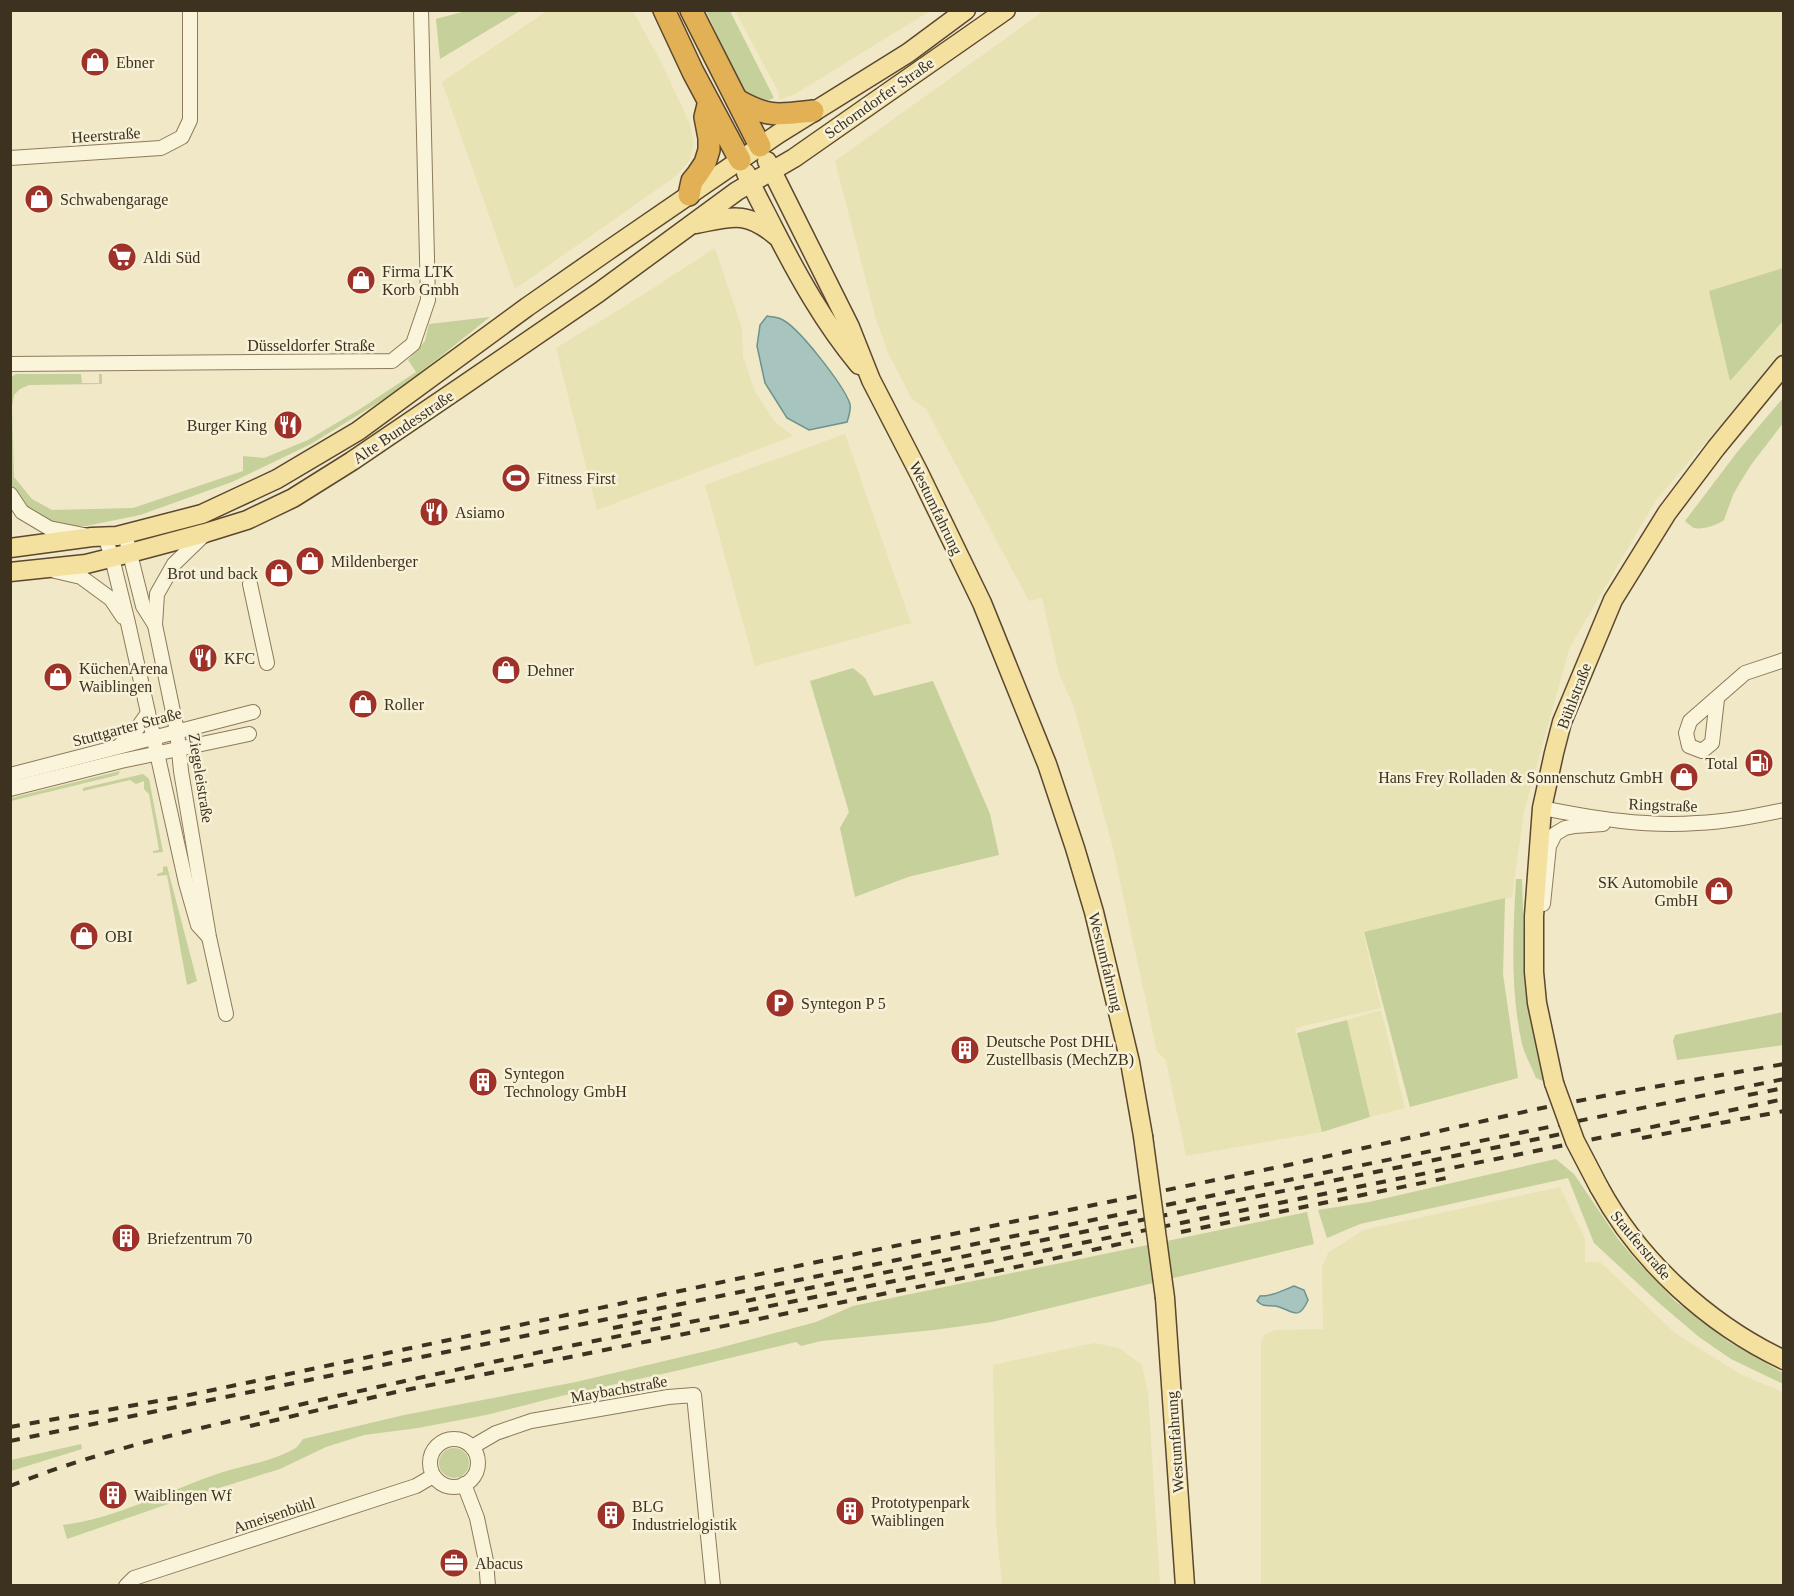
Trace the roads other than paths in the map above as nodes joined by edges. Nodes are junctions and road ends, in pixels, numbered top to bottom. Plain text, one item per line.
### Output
1 (190, 10) edge
2 (421, 10) edge
3 (664, 10) edge
4 (692, 10) edge
5 (966, 10) edge
6 (1006, 10) edge
7 (737, 100) junction
8 (709, 102) junction
9 (813, 111) junction
10 (760, 146) junction
11 (10, 158) edge
12 (740, 160) junction
13 (772, 170) junction
14 (751, 184) junction
15 (689, 195) junction
16 (688, 225) junction
17 (781, 241) junction
18 (10, 364) edge
19 (1784, 365) edge
20 (871, 380) junction
21 (10, 494) edge
22 (205, 533) junction
23 (125, 534) junction
24 (98, 537) junction
25 (10, 548) edge
26 (130, 553) junction
27 (112, 558) junction
28 (47, 569) junction
29 (10, 572) edge
30 (250, 584) dead end
31 (128, 623) junction
32 (154, 625) junction
33 (1784, 660) edge
34 (267, 663) dead end
35 (1718, 699) dead end
36 (253, 712) dead end
37 (148, 714) junction
38 (177, 731) junction
39 (249, 734) dead end
40 (154, 737) junction
41 (120, 746) junction
42 (178, 749) junction
43 (158, 753) junction
44 (121, 761) junction
45 (10, 775) edge
46 (163, 775) junction
47 (10, 789) edge
48 (1542, 808) junction
49 (1784, 810) edge
50 (1632, 821) junction
51 (1534, 926) junction
52 (210, 938) junction
53 (226, 1014) dead end
54 (1554, 1083) joint
55 (1784, 1360) edge
56 (472, 1447) junction
57 (433, 1476) junction
58 (464, 1484) junction
59 (126, 1586) edge
60 (488, 1586) edge
61 (713, 1586) edge
62 (1185, 1586) edge

1 - 11 street, Heerstraße
2 - 18 street, Düsseldorfer Straße
3 - 8 highway
4 - 7 highway
5 - 9 main road, Schorndorfer Straße
6 - 13 main road, Schorndorfer Straße
7 - 9 highway
7 - 10 highway
8 - 12 highway
8 - 15 highway
9 - 10 main road, Schorndorfer Straße
10 - 12 main road, Schorndorfer Straße
10 - 13 main road, Westumfahrung
12 - 14 main road, Westumfahrung
12 - 15 main road, Alte Bundesstraße
13 - 14 main road, Schorndorfer Straße
13 - 20 main road, Westumfahrung
14 - 16 main road, Alte Bundesstraße
14 - 17 main road, Westumfahrung
15 - 23 main road, Alte Bundesstraße
16 - 17 main road
16 - 22 main road, Alte Bundesstraße
17 - 20 main road, Westumfahrung
19 - 48 main road, Bühlstraße
20 - 62 main road, Westumfahrung, bridge
21 - 24 street
22 - 26 main road, Alte Bundesstraße
22 - 32 street, Ziegeleistraße
23 - 24 main road, Alte Bundesstraße
23 - 26 street, Ziegeleistraße
24 - 25 main road, Alte Bundesstraße
24 - 27 street, Ziegeleistraße
26 - 27 main road, Alte Bundesstraße
26 - 32 street, Ziegeleistraße
27 - 28 main road, Alte Bundesstraße
27 - 31 street, Ziegeleistraße
28 - 29 main road, Alte Bundesstraße
28 - 31 street, Ziegeleistraße
30 - 34 street
31 - 37 street, Ziegeleistraße
32 - 38 street, Ziegeleistraße
33 - 35 street
36 - 38 street, Stuttgarter Straße
37 - 40 street, Ziegeleistraße
37 - 41 street
38 - 40 street, Stuttgarter Straße
38 - 42 street, Ziegeleistraße
39 - 42 street, Stuttgarter Straße
40 - 41 street, Stuttgarter Straße
40 - 43 street, Ziegeleistraße
41 - 45 street, Stuttgarter Straße
42 - 43 street, Stuttgarter Straße
42 - 52 street, Ziegeleistraße
43 - 44 street, Stuttgarter Straße
43 - 46 street, Ziegeleistraße
44 - 46 street, Stuttgarter Straße
44 - 47 street, Stuttgarter Straße
46 - 52 street, Ziegeleistraße
48 - 50 street, Ringstraße
48 - 51 main road, Bühlstraße
49 - 50 street, Ringstraße
50 - 51 street
51 - 54 main road, Bühlstraße
52 - 53 street, Ziegeleistraße
54 - 55 main road, Stauferstraße, bridge
56 - 57 street
56 - 58 street
56 - 61 street, Maybachstraße
57 - 58 street
57 - 59 street, Ameisenbühl
58 - 60 street

